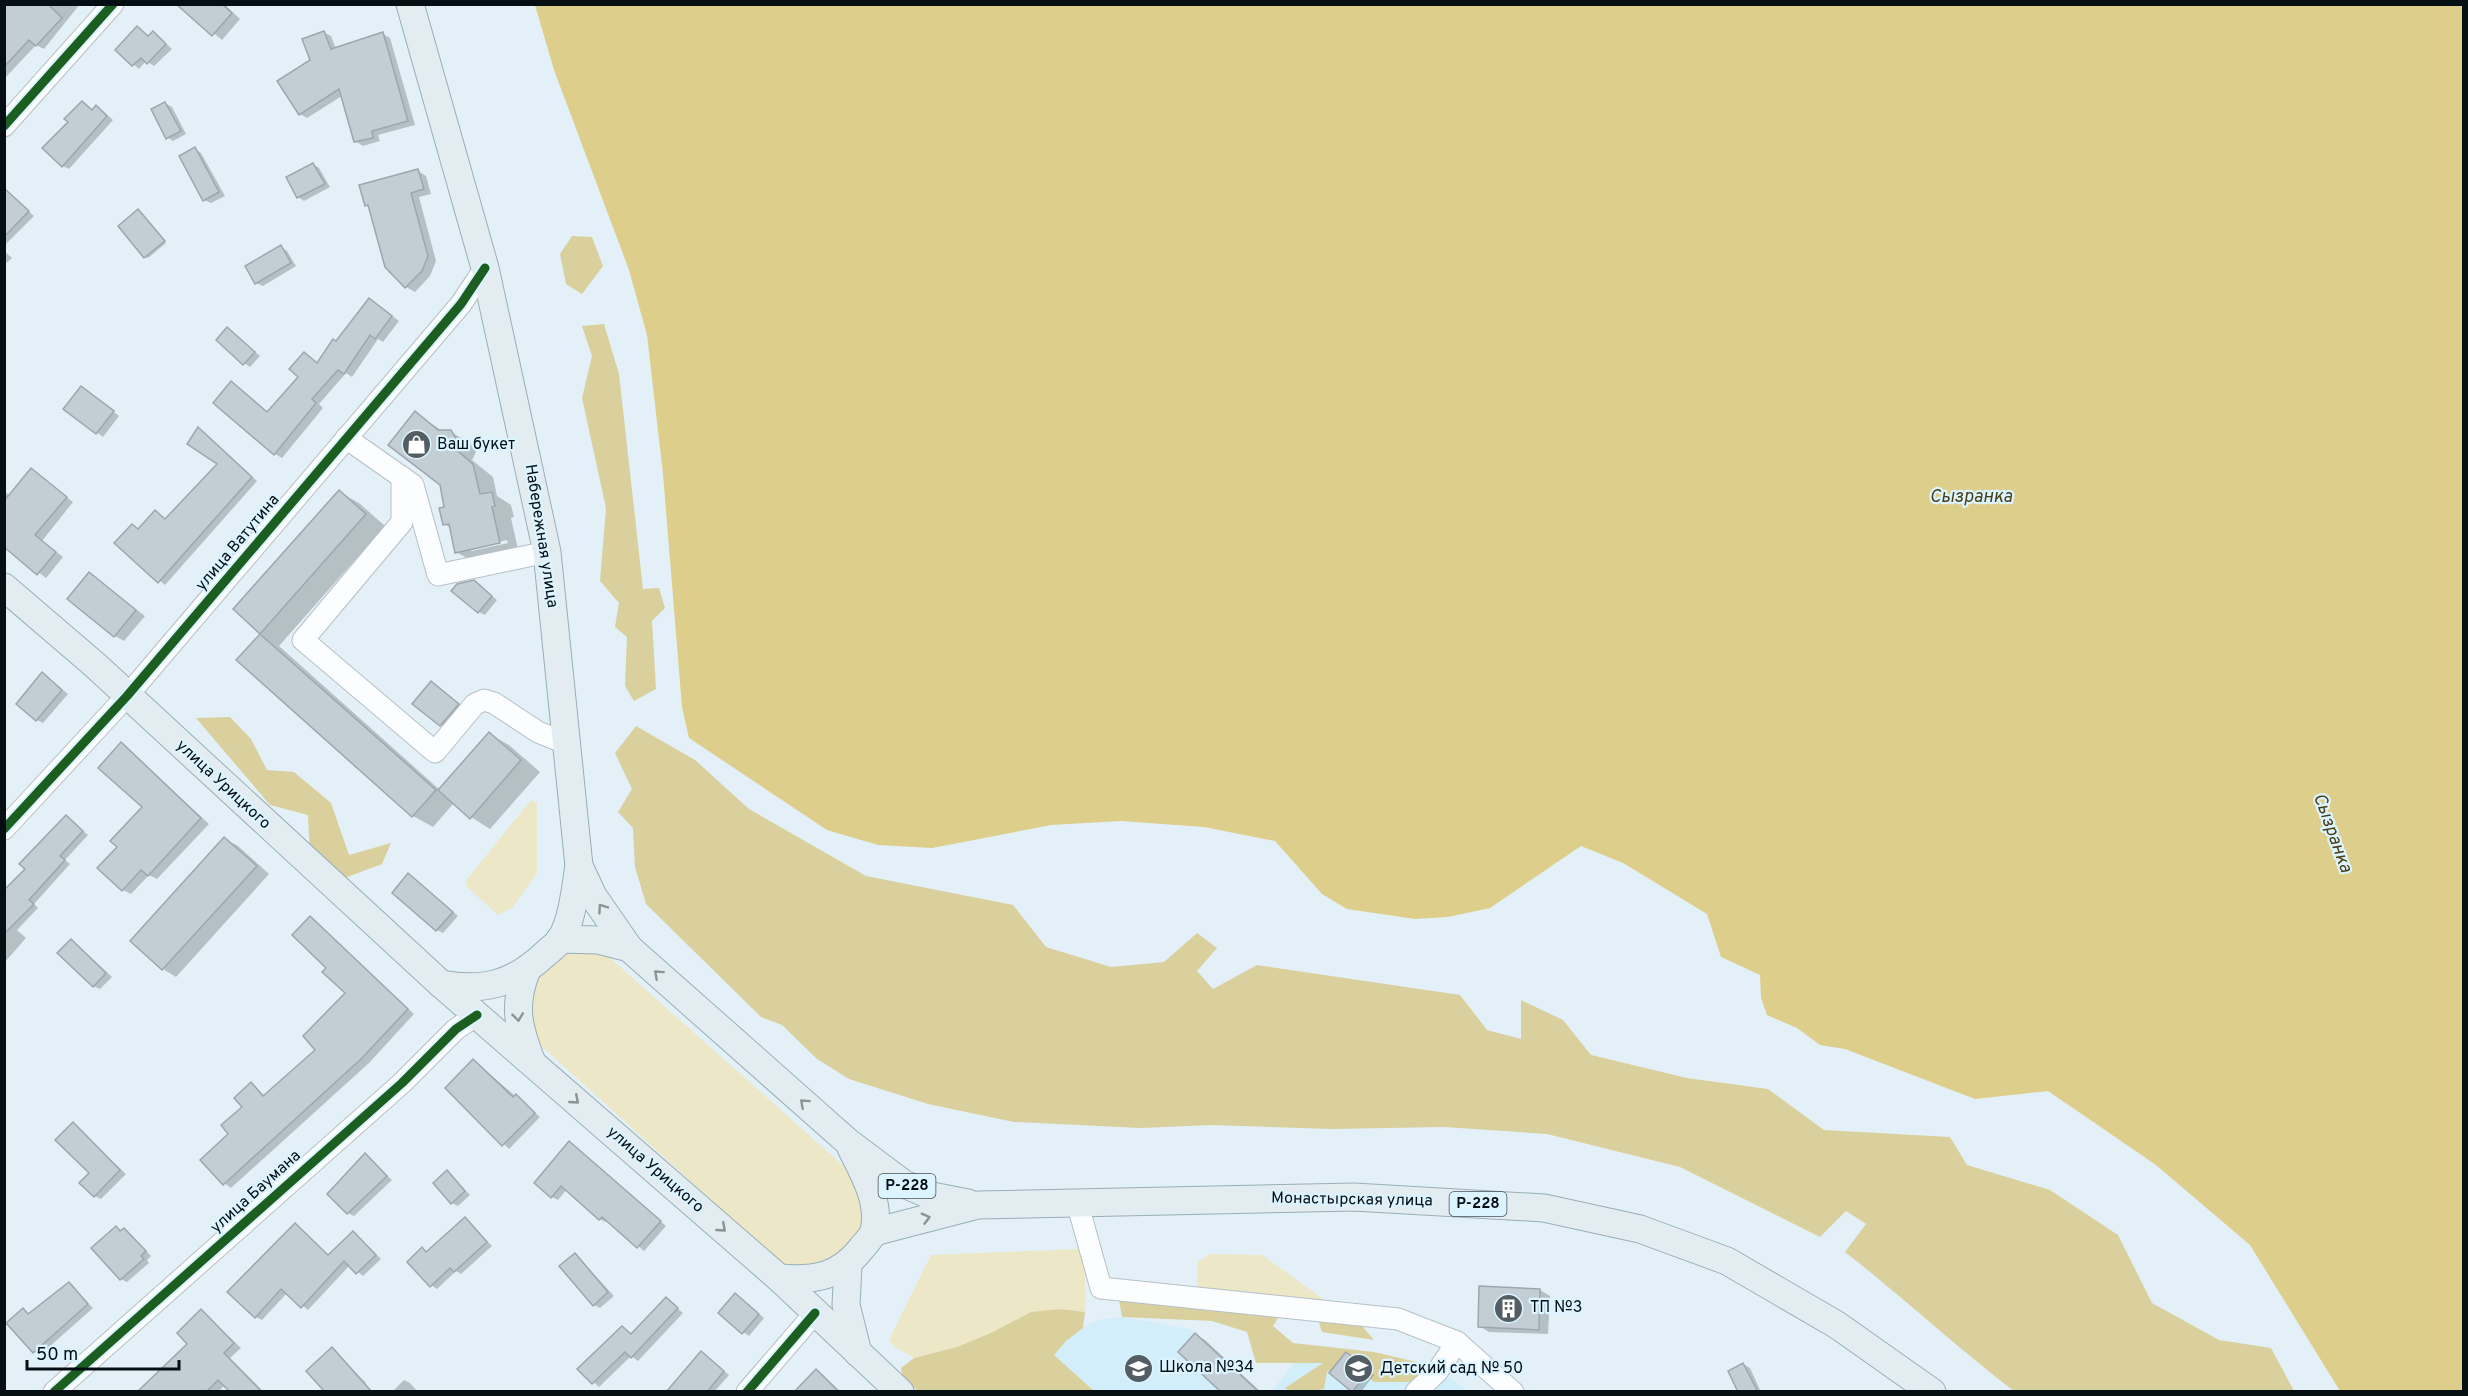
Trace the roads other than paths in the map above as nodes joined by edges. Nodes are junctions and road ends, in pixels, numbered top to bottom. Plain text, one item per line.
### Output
1 (113, 4) edge
2 (410, 4) edge
3 (4, 126) edge
4 (485, 268) junction
5 (346, 438) junction
6 (402, 477) junction
7 (547, 552) junction
8 (4, 586) edge
9 (127, 696) junction
10 (568, 744) junction
11 (4, 830) edge
12 (579, 866) junction
13 (560, 939) junction
14 (629, 948) junction
15 (526, 972) junction
16 (441, 984) junction
17 (477, 1015) junction
18 (531, 1061) junction
19 (848, 1142) junction
20 (1077, 1202) junction
21 (978, 1205) junction
22 (874, 1232) junction
23 (848, 1266) junction
24 (779, 1278) junction
25 (815, 1312) junction
26 (1457, 1342) junction
27 (858, 1353) junction
28 (54, 1392) edge
29 (747, 1392) edge
30 (900, 1392) edge
31 (1416, 1392) edge
32 (1513, 1392) edge
33 (1932, 1392) edge

1 - 3 street
2 - 4 main road, Набережная улица
4 - 5 street, улица Ватутина
4 - 7 main road, Набережная улица
5 - 6 street
5 - 9 street, улица Ватутина
6 - 7 street
6 - 10 street
7 - 10 main road, Набережная улица
8 - 9 main road, улица Урицкого
9 - 11 street, улица Ватутина
9 - 16 main road, улица Урицкого
10 - 12 main road, Набережная улица
12 - 13 main road
14 -> 12 main road
13 - 14 main road
13 - 15 main road
19 -> 14 main road
15 - 16 main road
15 -> 18 main road
16 - 17 main road, улица Урицкого
17 - 18 main road, улица Урицкого
17 - 28 street, улица Баумана
18 -> 24 main road, улица Урицкого
19 - 21 main road, Р-228
19 - 22 main road
20 - 21 main road, Монастырская улица / Р-228
20 - 26 street
20 - 33 main road, Монастырская улица / Р-228
22 -> 21 main road
22 - 23 main road
23 - 24 main road
23 - 27 main road
24 - 25 main road, улица Урицкого
25 - 27 main road, улица Урицкого
25 - 29 street
26 - 31 street
26 - 32 street
27 - 30 main road

